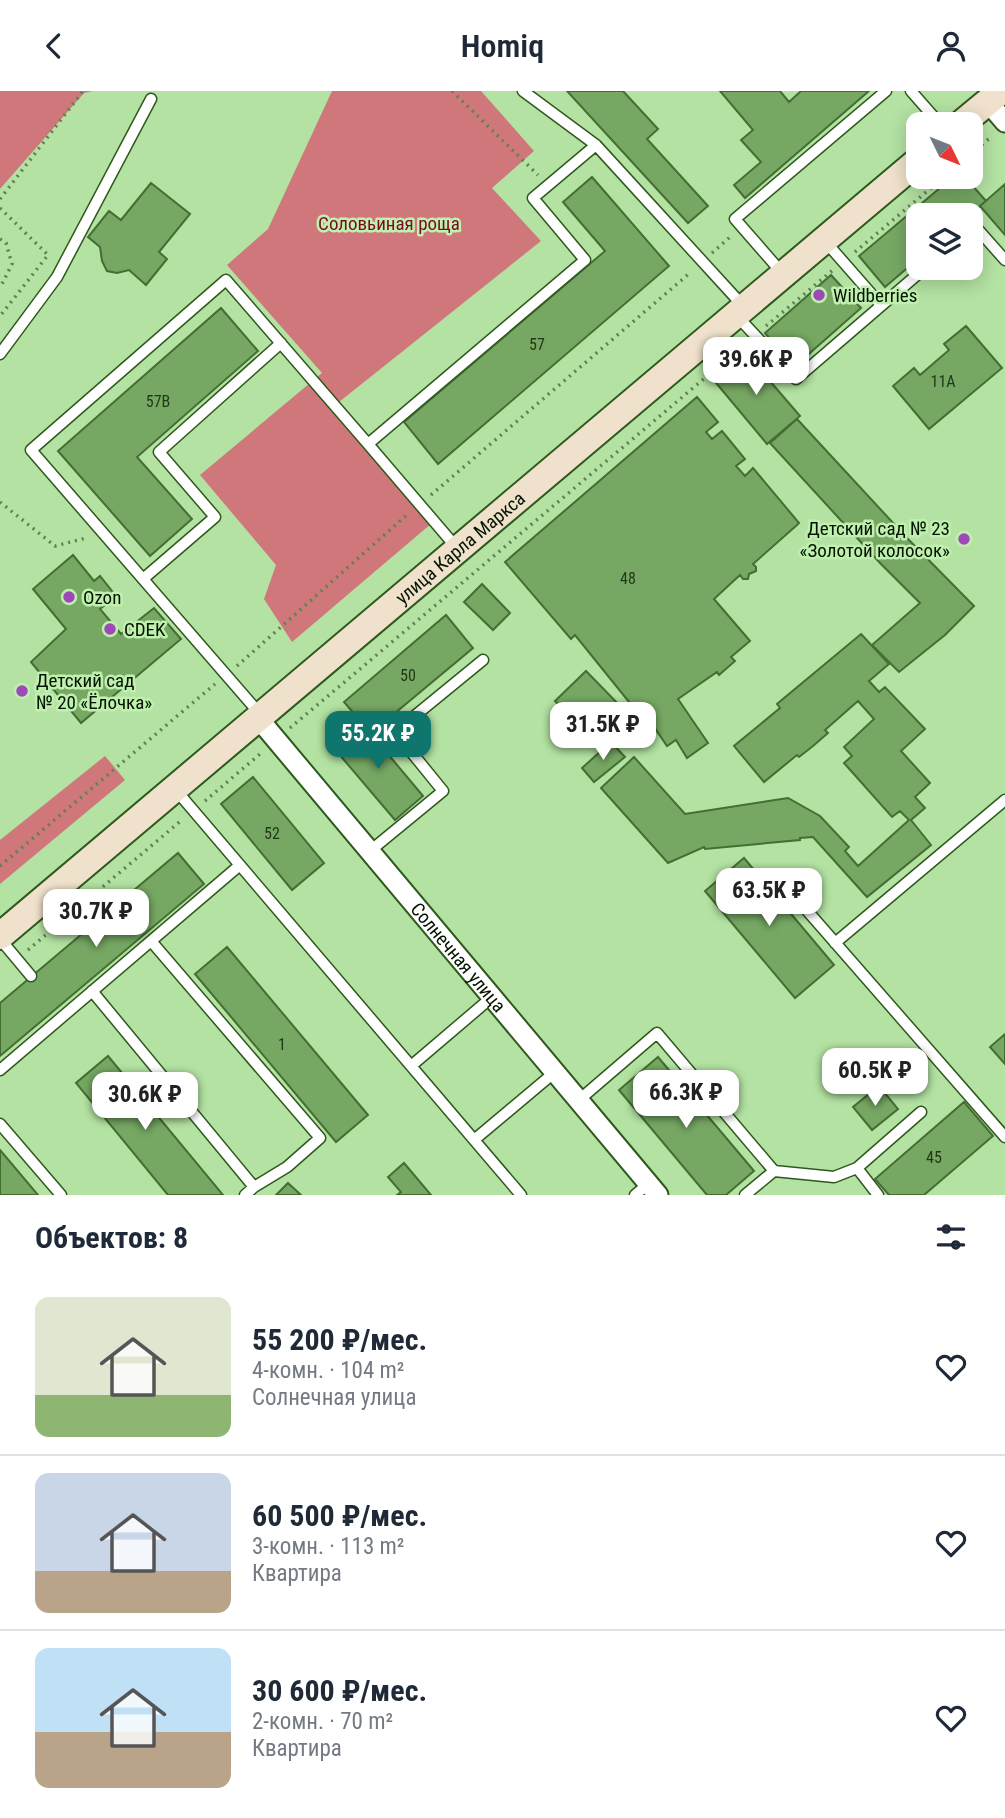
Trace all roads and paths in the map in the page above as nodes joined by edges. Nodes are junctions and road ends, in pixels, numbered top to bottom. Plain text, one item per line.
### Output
1 (82, 91) edge
2 (452, 91) edge
3 (523, 91) edge
4 (886, 91) edge
5 (911, 91) edge
6 (994, 97) edge
7 (151, 99) dead end
8 (929, 112) edge
9 (976, 112) edge
10 (1001, 127) edge
11 (984, 142) edge
12 (596, 145) junction
13 (906, 171) edge
14 (548, 185) junction
15 (930, 189) edge
16 (0, 199) edge
17 (0, 208) edge
18 (742, 227) junction
19 (983, 235) edge
20 (0, 239) edge
21 (824, 239) junction
22 (1005, 260) edge
23 (703, 261) junction
24 (843, 262) junction
25 (783, 275) junction
26 (911, 280) edge
27 (0, 288) edge
28 (881, 305) junction
29 (740, 311) junction
30 (0, 316) edge
31 (754, 337) junction
32 (281, 343) junction
33 (0, 354) edge
34 (368, 444) junction
35 (0, 502) edge
36 (420, 504) junction
37 (103, 534) junction
38 (458, 549) junction
39 (143, 579) junction
40 (483, 660) dead end
41 (226, 675) junction
42 (260, 717) junction
43 (276, 740) junction
44 (174, 788) junction
45 (1005, 800) edge
46 (193, 811) junction
47 (370, 851) junction
48 (240, 865) junction
49 (0, 866) edge
50 (776, 875) dead end
51 (0, 937) edge
52 (151, 941) junction
53 (835, 943) junction
54 (18, 959) junction
55 (31, 976) dead end
56 (92, 991) junction
57 (492, 997) junction
58 (411, 1066) junction
59 (0, 1070) edge
60 (555, 1072) junction
61 (579, 1100) junction
62 (921, 1112) dead end
63 (0, 1124) edge
64 (1005, 1137) edge
65 (474, 1140) junction
66 (857, 1168) junction
67 (774, 1171) junction
68 (254, 1187) junction
69 (647, 1191) edge
70 (61, 1195) edge
71 (245, 1195) edge
72 (521, 1195) edge
73 (745, 1195) edge
74 (878, 1195) edge

1 - 16 path
2 - 14 path
3 - 12 lane
4 - 18 lane
5 - 8 lane
6 - 9 street
6 - 10 street
7 - 33 lane
10 - 11 path
12 - 14 lane
12 - 23 lane
13 - 21 street, улица Карла Маркса
14 - 34 lane
15 - 24 path
17 - 30 path
18 - 23 path
18 - 25 lane
19 - 22 lane
20 - 27 path
21 - 24 lane
21 - 25 street, улица Карла Маркса
23 - 29 lane
23 - 36 path
24 - 28 lane
24 - 31 path
25 - 29 street, улица Карла Маркса
26 - 28 lane
28 - 31 lane
29 - 31 lane
29 - 38 street, улица Карла Маркса
31 - 43 path
32 - 34 lane
32 - 37 lane
32 - 39 lane
34 - 36 lane
35 - 37 path
36 - 38 lane
36 - 41 path
37 - 39 lane
38 - 42 street, улица Карла Маркса
39 - 41 lane
40 - 47 lane
41 - 42 lane
41 - 49 path
42 - 43 street, Солнечная улица
42 - 44 street, улица Карла Маркса
43 - 46 path
43 - 47 street, Солнечная улица
44 - 46 lane
44 - 51 street, улица Карла Маркса
45 - 53 lane
46 - 48 lane
46 - 54 path
47 - 57 street, Солнечная улица
48 - 52 lane
48 - 58 lane
50 - 53 lane
51 - 54 lane
52 - 56 lane
52 - 68 lane
53 - 64 lane
54 - 55 lane
56 - 59 lane
56 - 68 lane
57 - 58 lane
57 - 60 street, Солнечная улица
58 - 65 lane
60 - 61 street, Солнечная улица
60 - 65 lane
61 - 67 lane
61 - 69 street, Солнечная улица
62 - 66 lane
63 - 70 lane
65 - 72 lane
66 - 67 lane
66 - 74 lane
67 - 73 lane
68 - 71 lane

